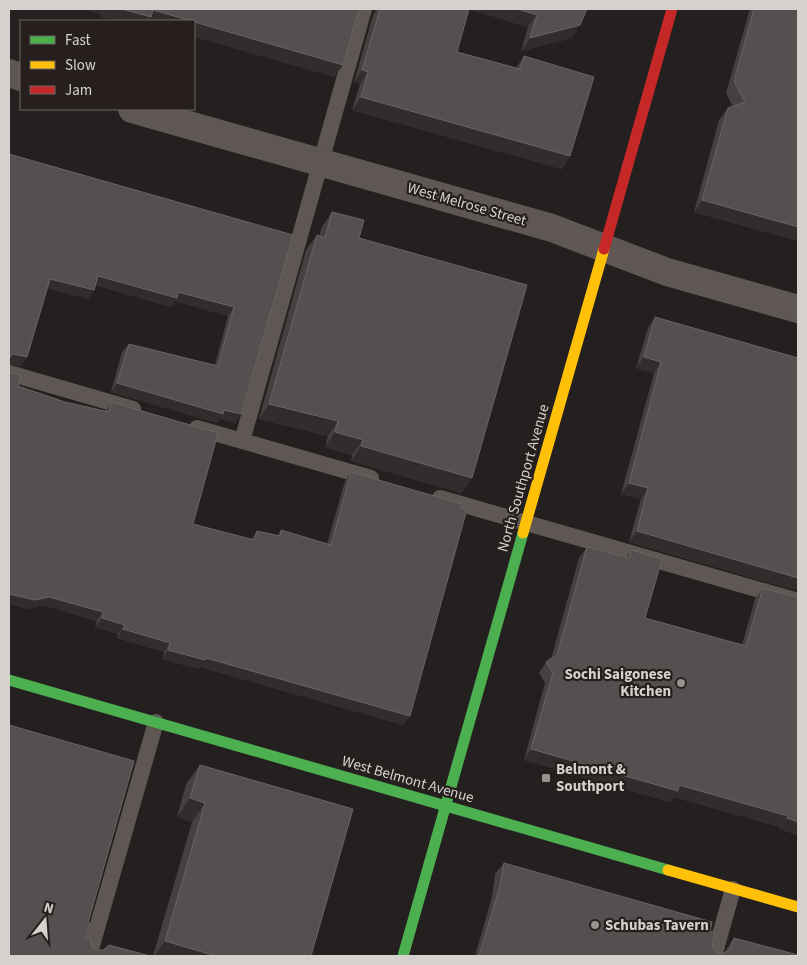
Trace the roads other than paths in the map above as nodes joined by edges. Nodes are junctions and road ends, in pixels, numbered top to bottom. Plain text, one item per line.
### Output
1 (364, 9) edge
2 (672, 9) edge
3 (135, 110) edge
4 (320, 163) junction
5 (604, 249) junction
6 (798, 309) edge
7 (9, 373) edge
8 (149, 414) edge
9 (186, 424) edge
10 (242, 440) junction
11 (386, 482) edge
12 (424, 493) edge
13 (526, 522) junction
14 (798, 601) edge
15 (9, 680) edge
16 (156, 722) junction
17 (445, 806) junction
18 (733, 889) junction
19 (798, 907) edge
20 (89, 956) edge
21 (403, 956) edge
22 (714, 956) edge

1 - 4 lane
2 - 5 street, North Southport Avenue
3 - 4 street, West Melrose Street
4 - 5 street, West Melrose Street
4 - 10 lane
5 - 6 street, West Melrose Street
5 - 13 street, North Southport Avenue
7 - 8 lane
9 - 10 lane
10 - 11 lane
12 - 13 lane
13 - 14 lane
13 - 17 street, North Southport Avenue
15 - 16 street, West Belmont Avenue
16 - 17 street, West Belmont Avenue
16 - 20 lane
17 - 18 street, West Belmont Avenue
17 - 21 street, North Southport Avenue
18 - 19 street, West Belmont Avenue
18 - 22 lane

